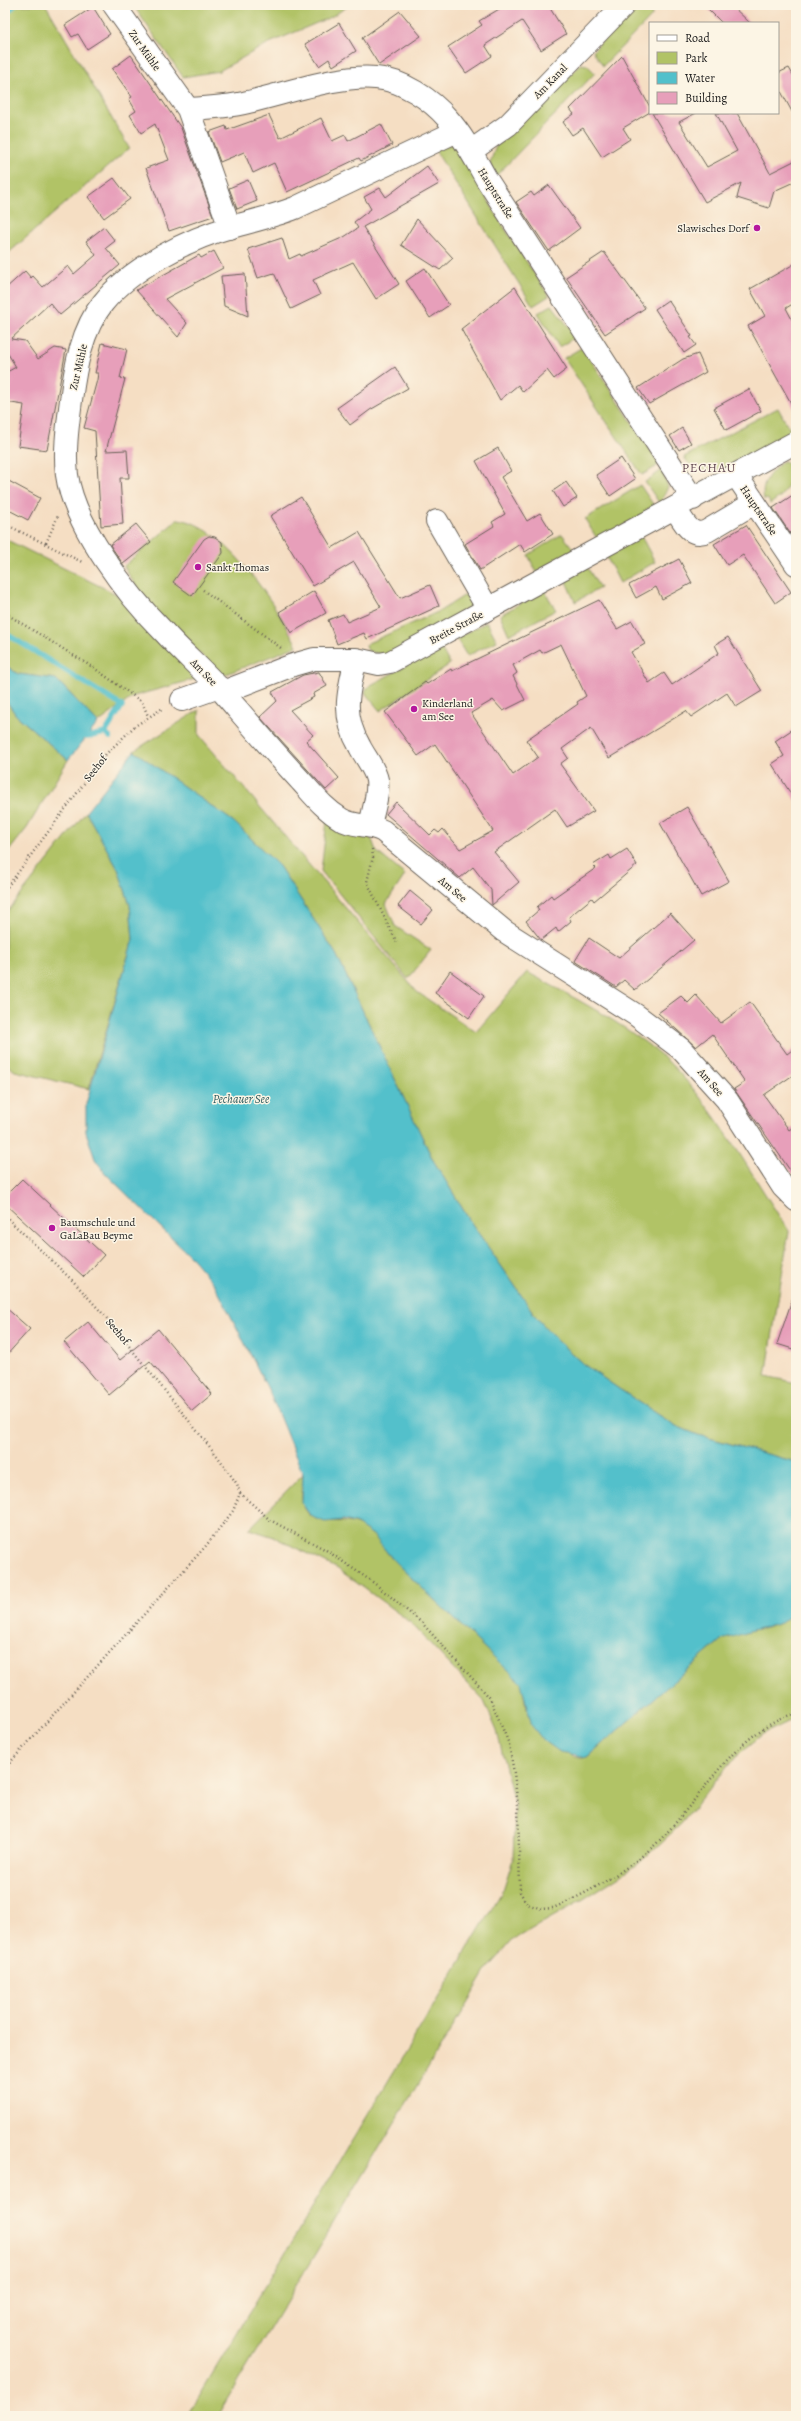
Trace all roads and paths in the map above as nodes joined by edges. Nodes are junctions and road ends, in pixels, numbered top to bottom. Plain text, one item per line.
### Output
1 (114, 5) edge
2 (624, 5) edge
3 (188, 109) junction
4 (457, 131) junction
5 (471, 151) junction
6 (230, 228) junction
7 (796, 442) edge
8 (736, 475) junction
9 (684, 503) junction
10 (754, 503) junction
11 (437, 521) dead end
12 (5, 524) edge
13 (46, 543) dead end
14 (796, 564) edge
15 (115, 573) joint
16 (203, 590) dead end
17 (488, 609) junction
18 (5, 613) edge
19 (356, 658) junction
20 (293, 665) junction
21 (221, 690) junction
22 (182, 700) joint
23 (148, 716) junction
24 (370, 825) junction
25 (5, 890) edge
26 (398, 945) dead end
27 (796, 1200) edge
28 (5, 1216) edge
29 (240, 1493) junction
30 (796, 1713) edge
31 (5, 1768) edge

1 - 3 street, Zur Mühle
2 - 5 street, Am Kanal
3 - 4 street, Hauptstraße
3 - 6 street, Zur Mühle
4 - 5 street, Hauptstraße
4 - 6 street, Zur Mühle
5 - 9 street, Hauptstraße
6 - 15 street, Zur Mühle
7 - 8 street, Breite Straße
8 - 9 street, Breite Straße
8 - 10 street, Hauptstraße
9 - 10 street
9 - 17 street, Breite Straße
10 - 14 street, Hauptstraße
11 - 17 street
12 - 13 path
15 - 21 street, Am See
16 - 20 path
17 - 19 street, Breite Straße
18 - 23 path
19 - 20 street, Breite Straße
19 - 24 street
20 - 21 street, Breite Straße
21 - 22 street
21 - 24 street, Am See
22 - 23 path, Seehof
23 - 25 path, Seehof
24 - 26 path
24 - 27 street, Am See
28 - 29 path, Seehof
29 - 30 path
29 - 31 path

